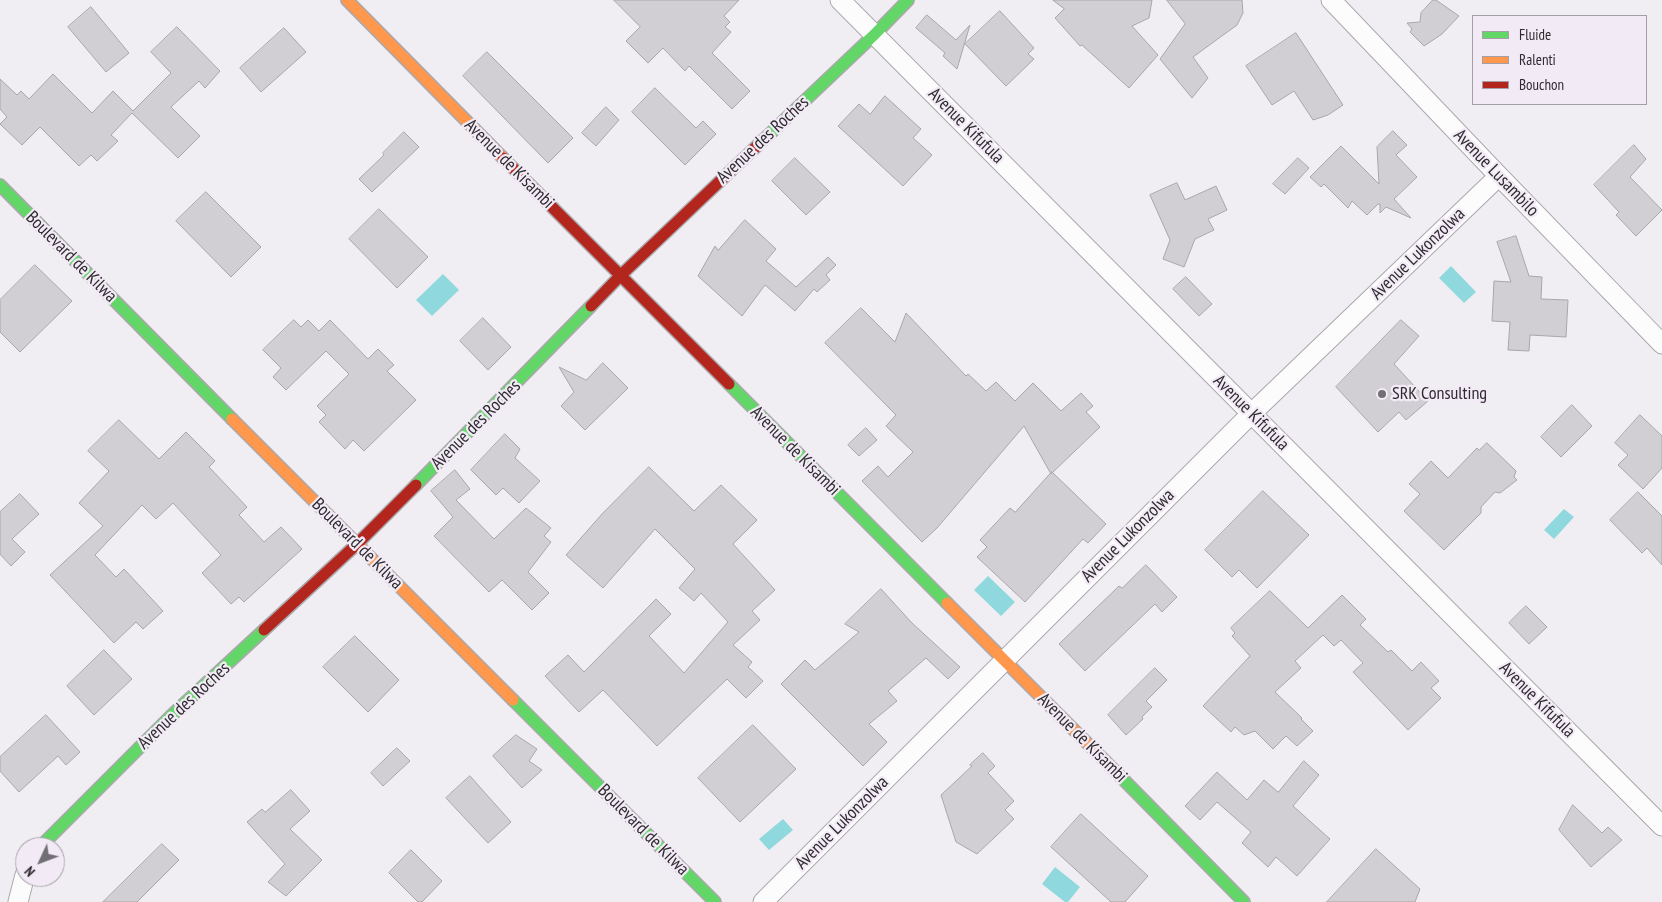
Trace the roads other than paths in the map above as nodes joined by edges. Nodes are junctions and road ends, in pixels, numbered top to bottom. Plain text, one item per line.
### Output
1 (347, 0) edge
2 (840, 0) edge
3 (908, 0) edge
4 (1331, 0) edge
5 (875, 34) junction
6 (1499, 176) junction
7 (0, 185) edge
8 (620, 276) junction
9 (1662, 344) edge
10 (1251, 414) junction
11 (357, 544) junction
12 (1004, 659) junction
13 (1662, 826) edge
14 (50, 837) edge
15 (22, 887) edge
16 (18, 902) edge
17 (715, 902) edge
18 (763, 902) edge
19 (1244, 902) edge

1 - 8 street, Avenue de Kisambi
2 - 5 street, Avenue Kifufula
3 - 5 street, Avenue des Roches
4 - 6 street, Avenue Lusambilo
5 - 8 street, Avenue des Roches
5 - 10 street, Avenue Kifufula
6 - 9 street, Avenue Lusambilo
6 - 10 street, Avenue Lukonzolwa
7 - 11 street, Boulevard de Kilwa
8 - 11 street, Avenue des Roches
8 - 12 street, Avenue de Kisambi
10 - 12 street, Avenue Lukonzolwa
10 - 13 street, Avenue Kifufula
11 - 14 street, Avenue des Roches
11 - 17 street, Boulevard de Kilwa
12 - 18 street, Avenue Lukonzolwa
12 - 19 street, Avenue de Kisambi
15 - 16 street

